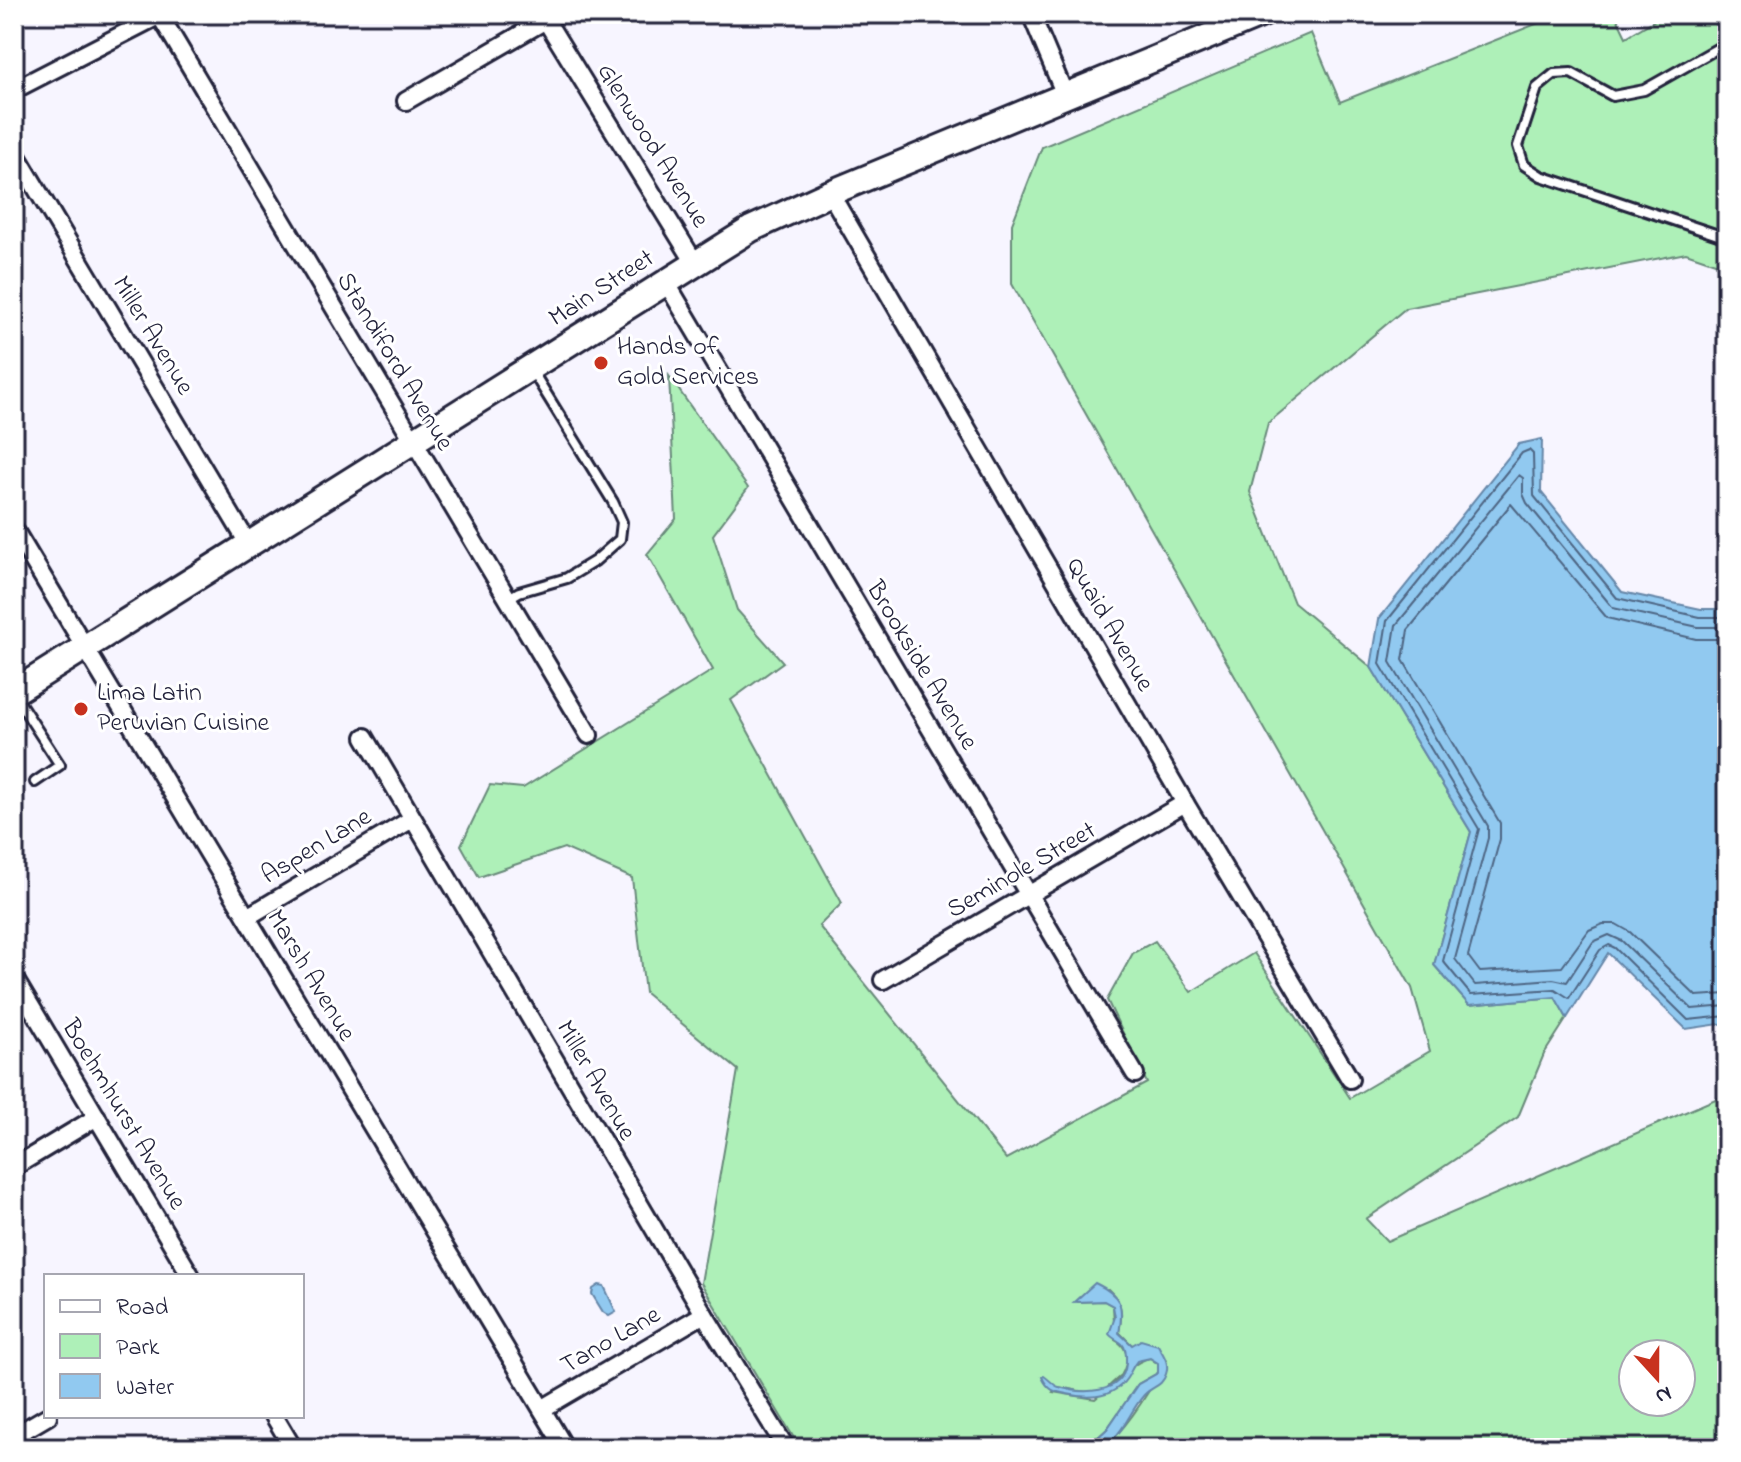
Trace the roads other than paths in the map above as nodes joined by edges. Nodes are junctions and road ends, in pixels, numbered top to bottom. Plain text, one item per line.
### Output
1 (160, 14) edge
2 (1031, 14) edge
3 (1263, 14) edge
4 (548, 16) edge
5 (1727, 43) edge
6 (14, 90) edge
7 (1065, 95) junction
8 (406, 101) dead end
9 (14, 151) edge
10 (830, 193) junction
11 (1727, 238) edge
12 (695, 263) junction
13 (666, 282) junction
14 (530, 369) junction
15 (414, 442) junction
16 (14, 529) edge
17 (249, 545) junction
18 (507, 599) junction
19 (85, 648) junction
20 (14, 693) edge
21 (589, 735) dead end
22 (365, 737) dead end
23 (35, 782) dead end
24 (1185, 803) junction
25 (412, 819) junction
26 (1029, 895) junction
27 (247, 917) junction
28 (14, 978) edge
29 (883, 980) dead end
30 (1135, 1074) dead end
31 (1350, 1079) dead end
32 (97, 1117) junction
33 (14, 1167) edge
34 (190, 1274) edge
35 (704, 1314) junction
36 (542, 1409) junction
37 (45, 1418) edge
38 (275, 1418) edge
39 (14, 1436) edge
40 (293, 1448) edge
41 (565, 1448) edge
42 (786, 1448) edge

1 - 6 street
1 - 15 street, Standiford Avenue
2 - 7 street
3 - 7 main road, Main Street
4 - 8 street
4 - 12 street, Glenwood Avenue
5 - 11 lane
7 - 10 main road, Main Street
9 - 17 street, Miller Avenue
10 - 12 main road, Main Street
10 - 24 street, Quaid Avenue
12 - 13 main road, Main Street
13 - 14 main road, Main Street
13 - 26 street, Brookside Avenue
14 - 15 main road, Main Street
14 - 18 lane
15 - 17 main road, Main Street
15 - 18 street, Standiford Avenue
16 - 19 street, Marsh Avenue
17 - 19 main road, Main Street
18 - 21 street, Standiford Avenue
19 - 20 main road, Main Street
19 - 27 street, Marsh Avenue
20 - 23 lane
22 - 25 street, Miller Avenue
24 - 26 street, Seminole Street
24 - 31 street, Quaid Avenue
25 - 27 street, Aspen Lane
25 - 35 street, Miller Avenue
26 - 29 street, Seminole Street
26 - 30 street, Brookside Avenue
27 - 36 street, Marsh Avenue
28 - 32 street, Boehmhurst Avenue
32 - 33 street
32 - 34 street, Boehmhurst Avenue
35 - 36 street, Tano Lane
35 - 42 street, Miller Avenue
36 - 41 street, Marsh Avenue
37 - 39 street
38 - 40 street

